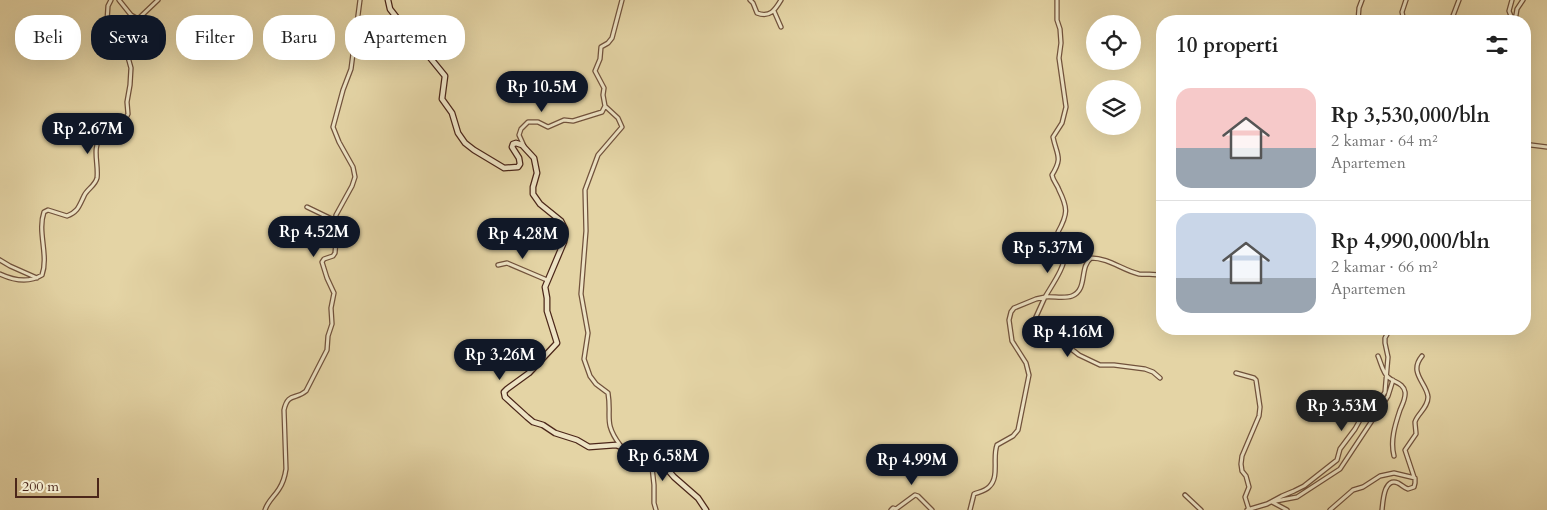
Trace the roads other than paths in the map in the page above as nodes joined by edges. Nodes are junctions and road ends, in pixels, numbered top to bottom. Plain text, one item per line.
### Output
1 (111, 0) edge
2 (119, 0) edge
3 (158, 0) edge
4 (360, 0) edge
5 (388, 0) edge
6 (622, 0) edge
7 (750, 0) edge
8 (781, 0) edge
9 (1056, 0) edge
10 (1362, 0) edge
11 (1406, 0) edge
12 (1459, 0) edge
13 (1512, 0) edge
14 (1523, 0) edge
15 (774, 11) junction
16 (1358, 15) edge
17 (1403, 15) edge
18 (1453, 15) edge
19 (1511, 15) edge
20 (1516, 15) edge
21 (781, 26) dead end
22 (605, 106) junction
23 (1531, 145) edge
24 (524, 147) junction
25 (1547, 148) edge
26 (306, 206) dead end
27 (336, 221) junction
28 (0, 260) edge
29 (498, 265) dead end
30 (0, 274) edge
31 (1156, 276) edge
32 (38, 278) junction
33 (547, 280) junction
34 (1045, 297) junction
35 (1387, 335) edge
36 (1378, 356) dead end
37 (1422, 356) dead end
38 (1236, 373) dead end
39 (1386, 376) junction
40 (1160, 378) dead end
41 (1393, 380) junction
42 (620, 446) junction
43 (1394, 456) dead end
44 (651, 458) junction
45 (1414, 477) junction
46 (1185, 495) dead end
47 (1273, 502) junction
48 (265, 510) edge
49 (656, 510) edge
50 (706, 510) edge
51 (891, 510) edge
52 (932, 510) edge
53 (970, 510) edge
54 (1201, 510) edge
55 (1248, 510) edge
56 (1287, 510) edge
57 (1330, 510) edge
58 (1382, 510) edge

1 - 32 street
2 - 3 street
4 - 27 street
5 - 24 street
6 - 22 street
7 - 15 street
8 - 15 street
9 - 34 street
10 - 16 street
11 - 17 street
12 - 18 street
13 - 19 street
14 - 20 street
15 - 21 street
22 - 24 street
22 - 42 street
23 - 25 street
24 - 33 street
26 - 27 street
27 - 48 street
28 - 32 street
29 - 33 street
30 - 32 street
31 - 34 street
33 - 42 street
34 - 40 street
34 - 53 street
35 - 39 street
36 - 39 street
37 - 45 street
38 - 55 street
39 - 41 street
39 - 47 street
41 - 43 street
41 - 47 street
42 - 44 street
44 - 49 street
44 - 50 street
45 - 57 street
45 - 58 street
46 - 54 street
47 - 55 street
47 - 56 street
51 - 52 street

